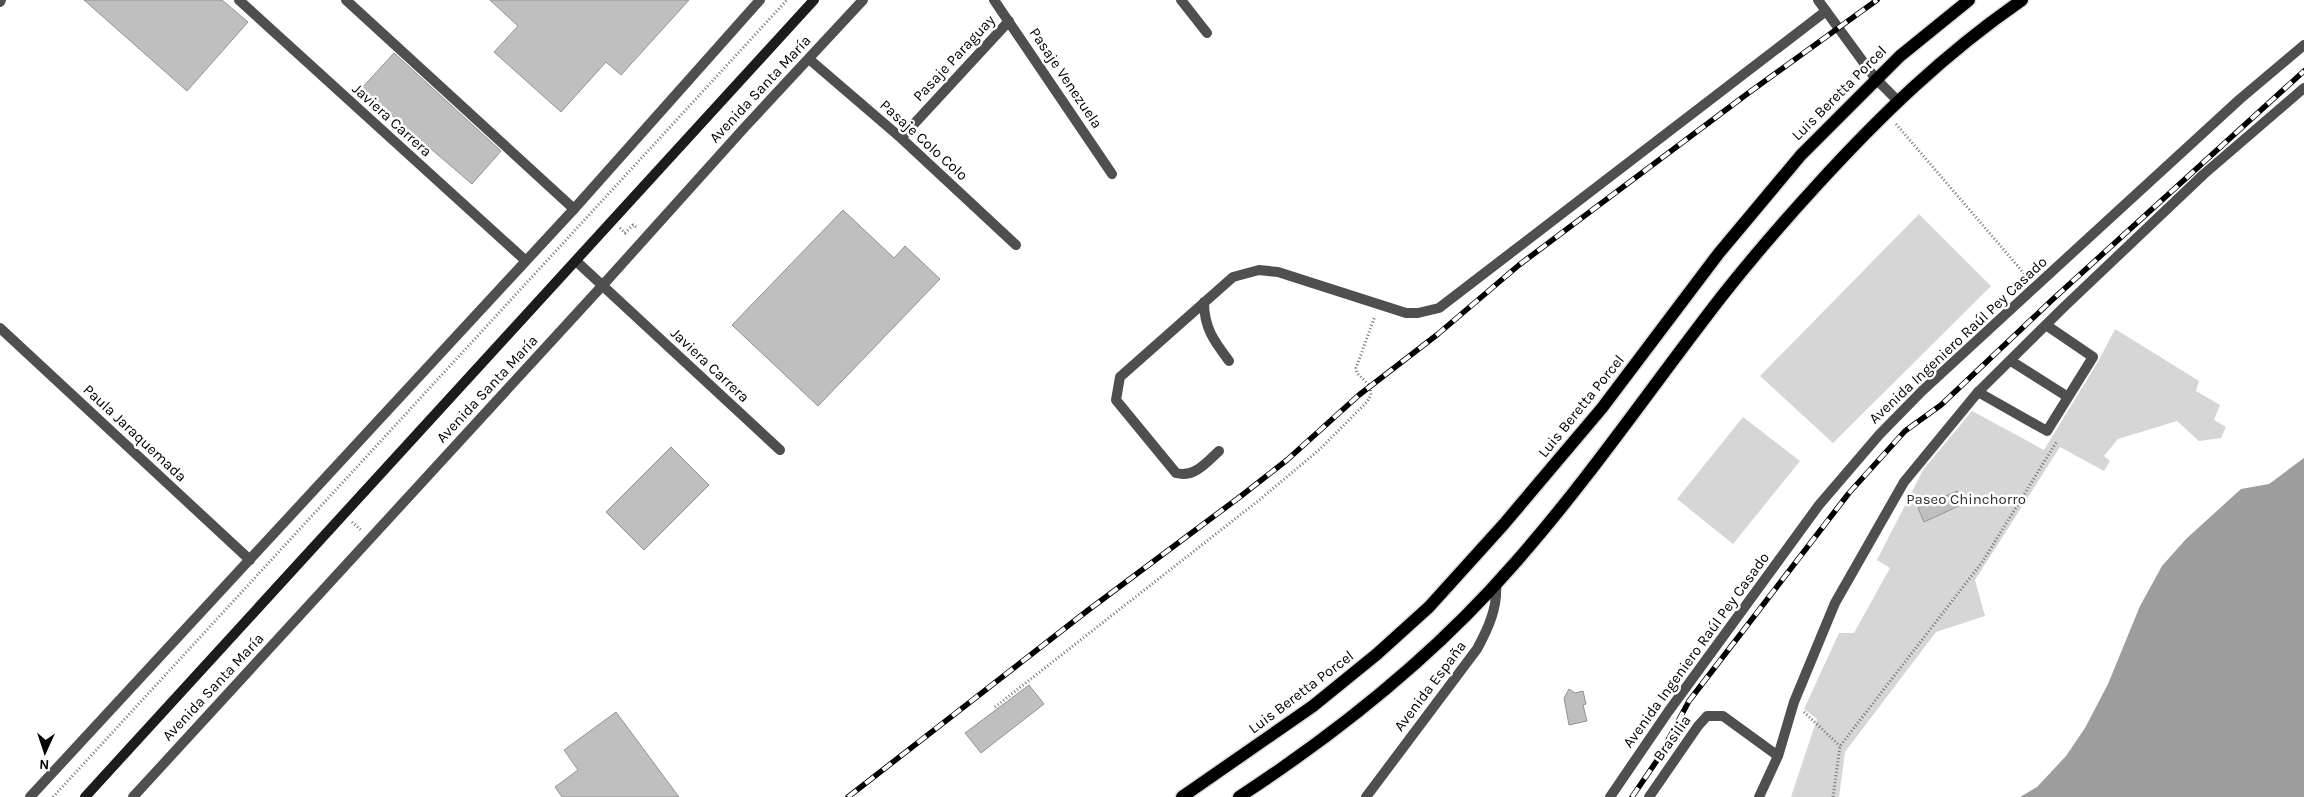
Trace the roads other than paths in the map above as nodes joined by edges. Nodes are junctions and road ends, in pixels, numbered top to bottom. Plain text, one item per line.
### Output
1 (239, 0) edge
2 (346, 0) edge
3 (760, 0) edge
4 (814, 0) edge
5 (864, 0) edge
6 (994, 0) edge
7 (1181, 0) edge
8 (1818, 0) edge
9 (1969, 0) edge
10 (2022, 0) edge
11 (1826, 11) junction
12 (1009, 21) junction
13 (1207, 33) dead end
14 (2304, 45) edge
15 (809, 59) junction
16 (1876, 78) junction
17 (2304, 88) edge
18 (1897, 100) junction
19 (901, 138) junction
20 (1112, 174) dead end
21 (574, 209) junction
22 (1016, 245) dead end
23 (526, 261) junction
24 (576, 261) junction
25 (602, 286) junction
26 (1204, 302) junction
27 (2046, 325) junction
28 (0, 328) edge
29 (2011, 361) junction
30 (1229, 362) dead end
31 (1978, 392) junction
32 (2068, 398) junction
33 (780, 450) dead end
34 (1219, 451) dead end
35 (250, 560) junction
36 (1496, 584) junction
37 (1778, 756) junction
38 (30, 797) edge
39 (84, 797) edge
40 (133, 797) edge
41 (1182, 797) edge
42 (1239, 797) edge
43 (1366, 797) edge
44 (1610, 797) edge
45 (1649, 797) edge
46 (1759, 797) edge

1 - 23 street, Javiera Carrera
2 - 21 street
3 - 21 street
4 - 24 main road, Avenida Santa María
5 - 15 street, Avenida Santa María
6 - 12 street, Pasaje Venezuela
7 - 13 street
8 - 11 street
9 - 16 main road, Luis Beretta Porcel
10 - 18 main road
11 - 16 street
11 - 26 street
12 - 19 street, Pasaje Paraguay
12 - 20 street, Pasaje Venezuela
14 - 44 street, Avenida Ingeniero Raúl Pey Casado
15 - 19 street, Pasaje Colo Colo
15 - 25 street, Avenida Santa María
16 - 18 street
16 - 41 main road, Luis Beretta Porcel
17 - 27 street
18 - 36 main road
19 - 22 street, Pasaje Colo Colo
21 - 23 street
23 - 35 street
24 - 25 street, Javiera Carrera
24 - 39 main road, Avenida Santa María
25 - 33 street, Javiera Carrera
25 - 40 street, Avenida Santa María
26 - 30 street
26 - 34 street
27 - 29 street
27 - 32 street
28 - 35 street, Paula Jaraquemada
29 - 31 street
29 - 32 street
31 - 32 street
31 - 37 street
35 - 38 street
36 - 42 main road
36 - 43 street, Avenida España
37 - 45 street, Brasilia
37 - 46 street

